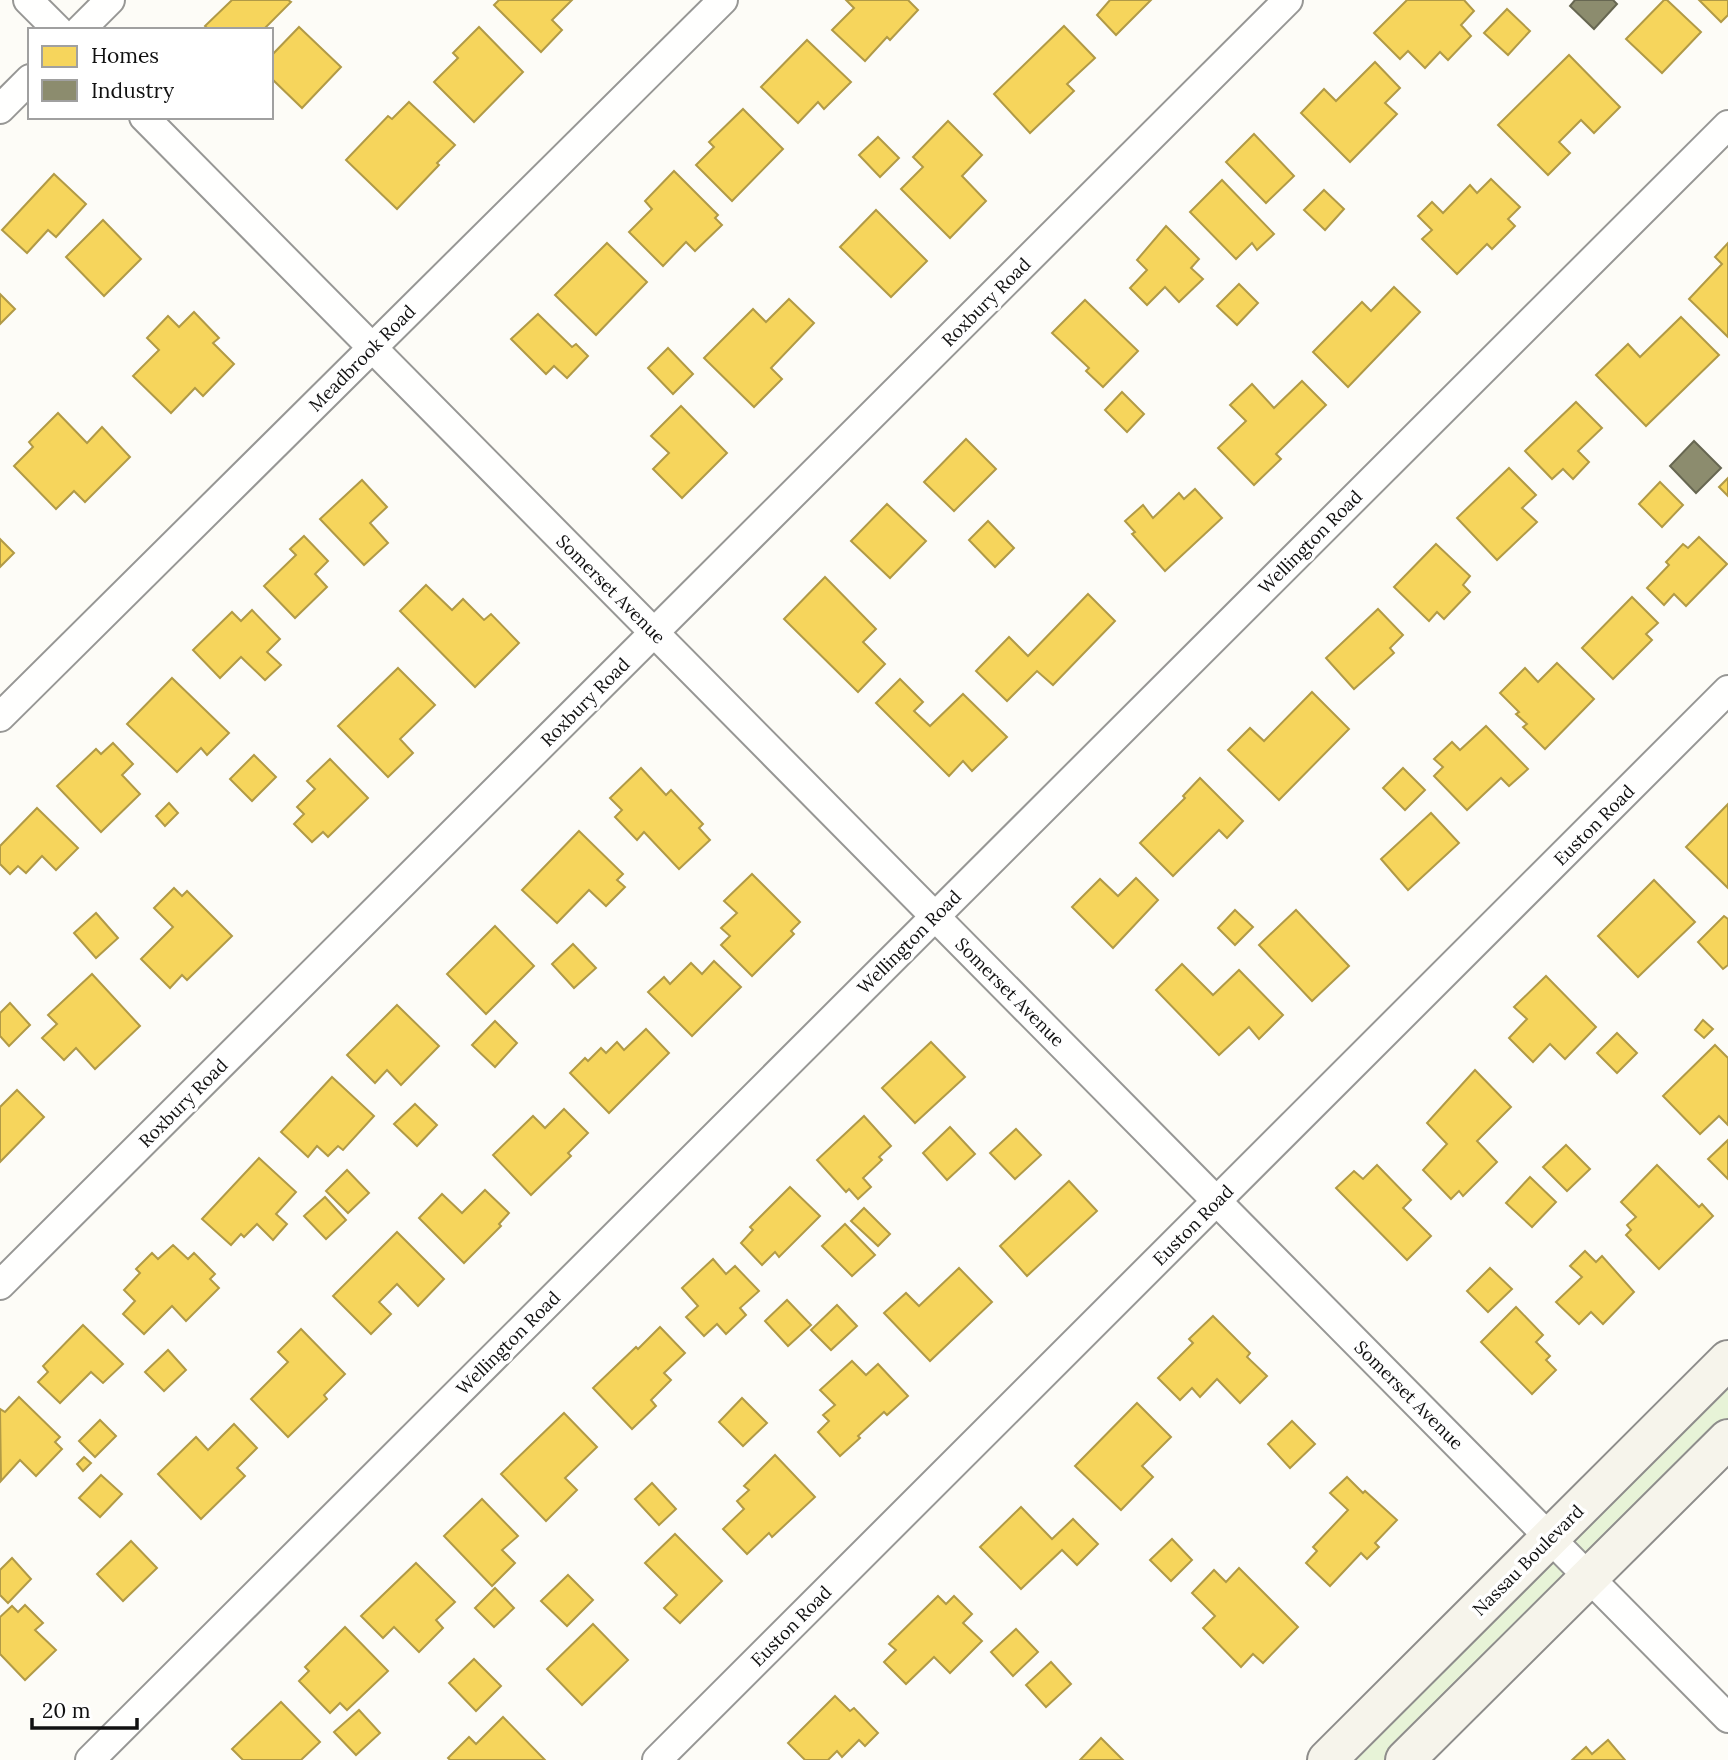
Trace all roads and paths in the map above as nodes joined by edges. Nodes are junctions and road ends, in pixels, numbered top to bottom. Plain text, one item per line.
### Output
1 (28, 0) edge
2 (110, 0) edge
3 (723, 0) edge
4 (1288, 0) edge
5 (56, 28) edge
6 (82, 28) edge
7 (28, 81) edge
8 (0, 109) edge
9 (146, 119) edge
10 (1728, 125) edge
11 (372, 348) junction
12 (654, 633) junction
13 (1728, 690) edge
14 (0, 716) edge
15 (935, 916) junction
16 (1217, 1201) junction
17 (0, 1285) edge
18 (1728, 1360) edge
19 (1728, 1439) edge
20 (1550, 1538) junction
21 (1589, 1578) junction
22 (1728, 1718) edge
23 (90, 1760) edge
24 (657, 1760) edge
25 (1327, 1760) edge
26 (1405, 1760) edge

1 - 5 street
2 - 6 street
3 - 11 street, Meadbrook Road
4 - 12 street, Roxbury Road
7 - 8 street
9 - 11 street, Somerset Avenue
10 - 15 street, Wellington Road
11 - 12 street, Somerset Avenue
11 - 14 street, Meadbrook Road
12 - 15 street, Somerset Avenue
12 - 17 street, Roxbury Road
13 - 16 street, Euston Road
15 - 16 street, Somerset Avenue
15 - 23 street, Wellington Road
16 - 20 street, Somerset Avenue
16 - 24 street, Euston Road
18 - 20 main road, Nassau Boulevard
19 - 21 main road
20 - 21 street, Somerset Avenue
20 - 25 main road, Nassau Boulevard
21 - 22 street, Somerset Avenue
21 - 26 main road

